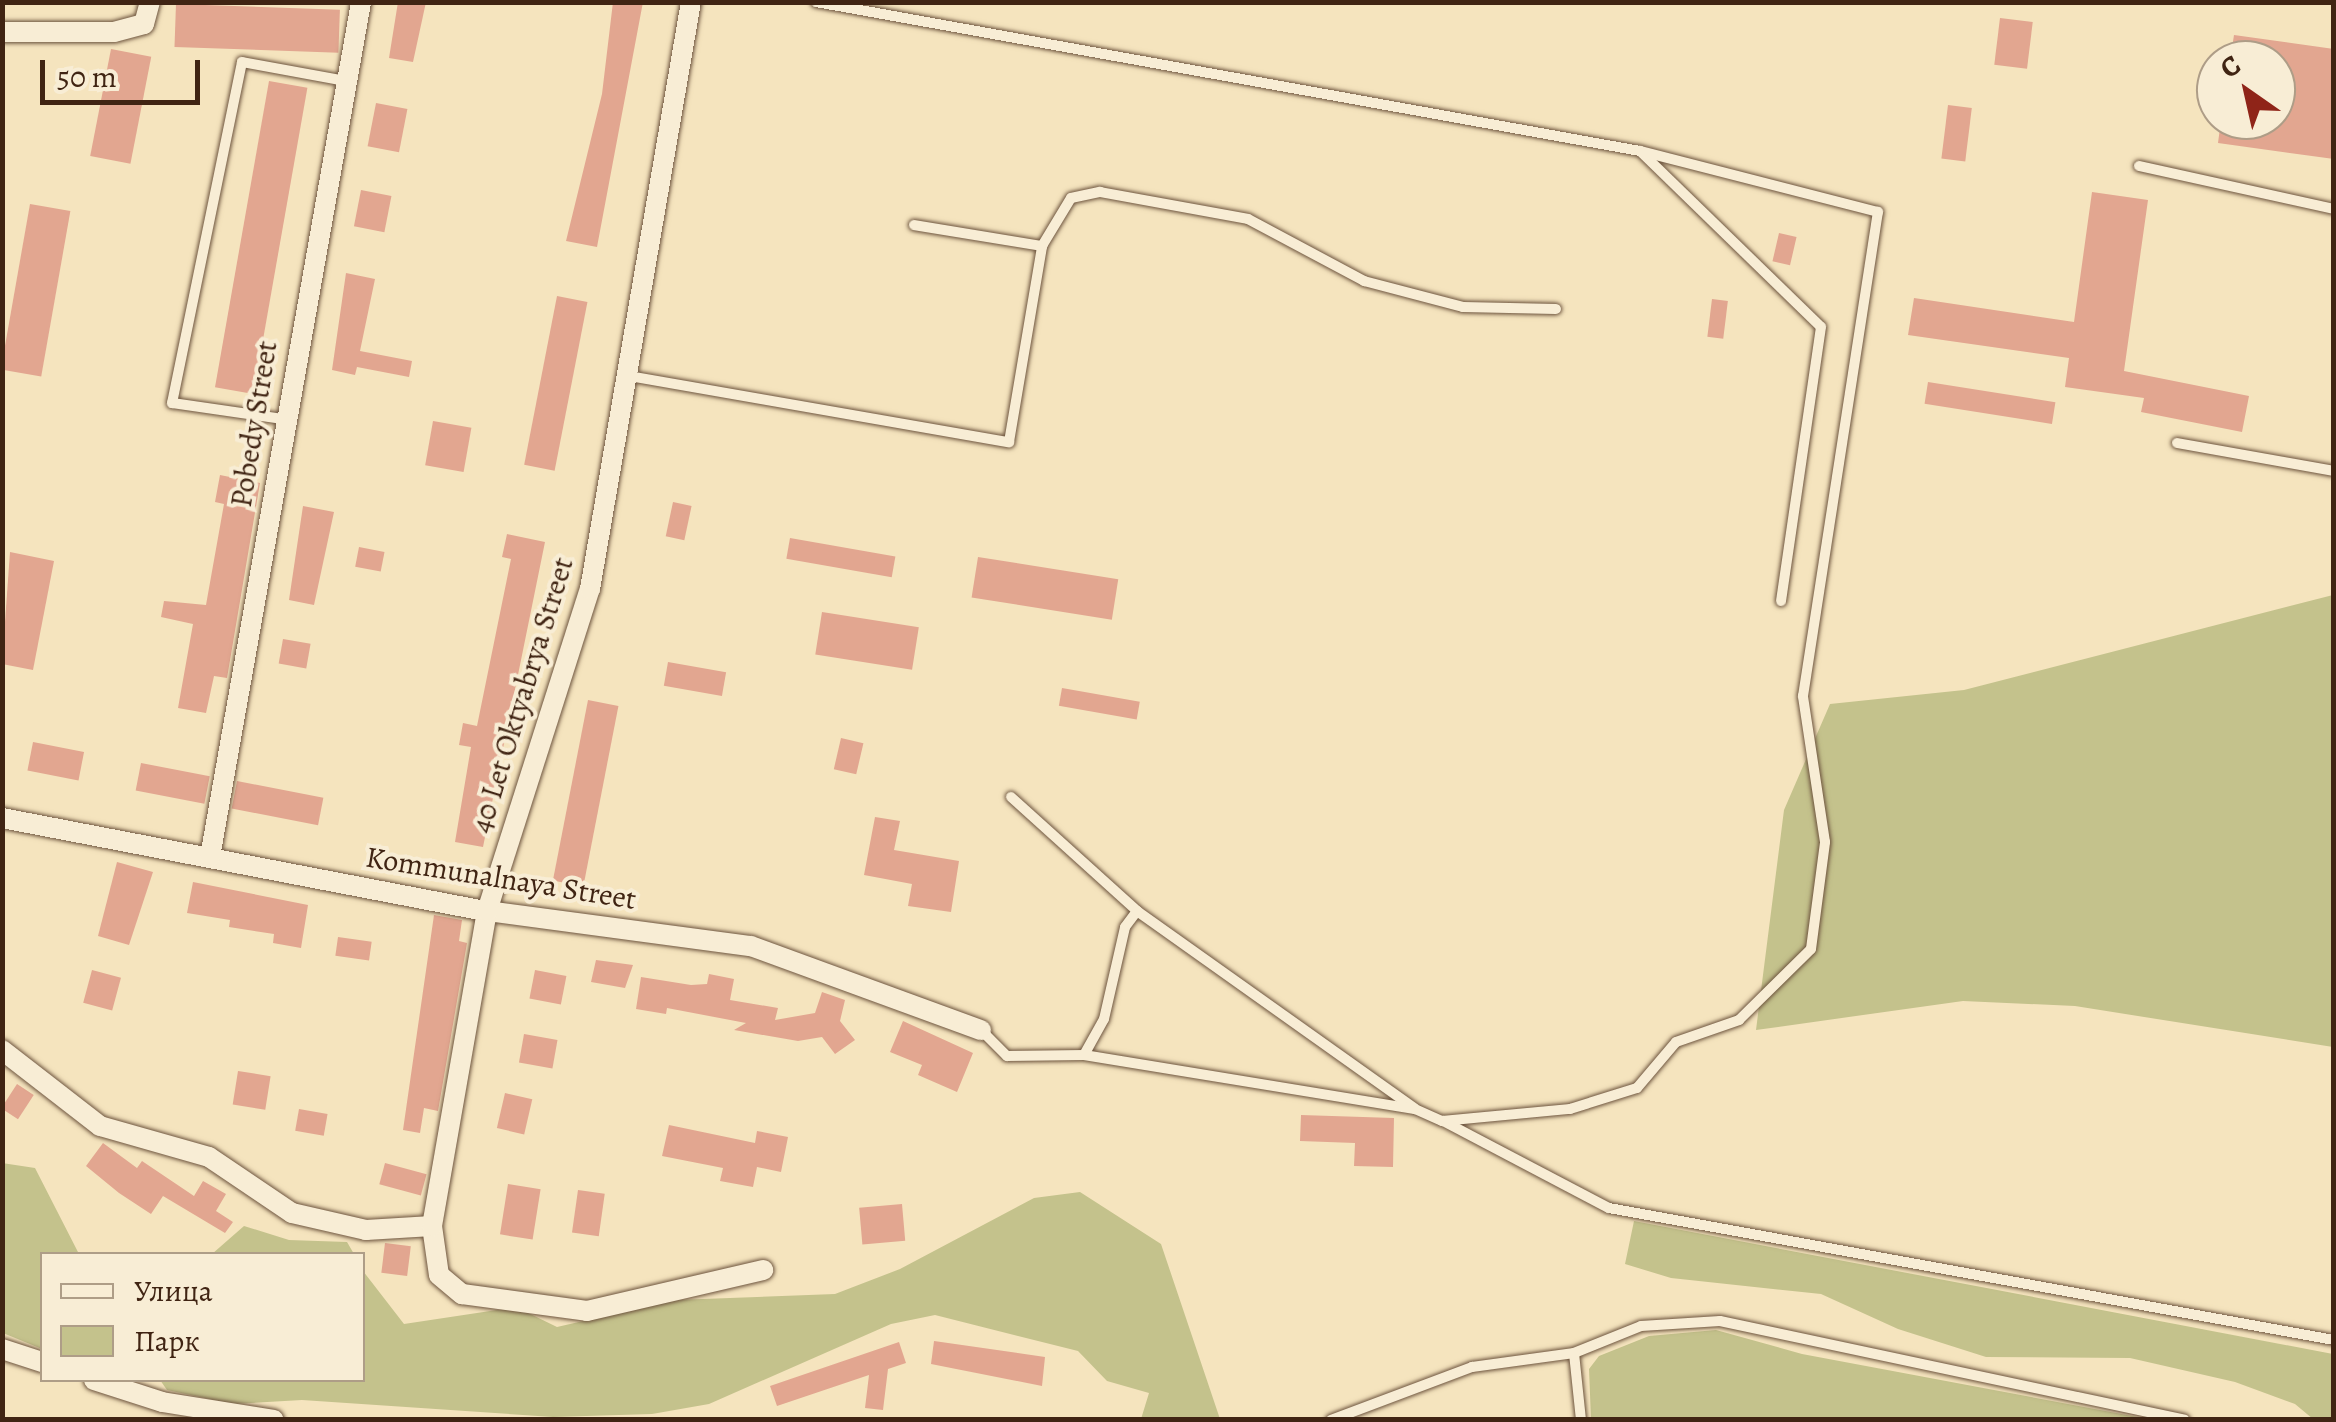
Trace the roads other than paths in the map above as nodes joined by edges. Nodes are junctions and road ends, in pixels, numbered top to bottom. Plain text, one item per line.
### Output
1 (150, 2) edge
2 (361, 2) edge
3 (692, 2) edge
4 (816, 2) edge
5 (2, 32) edge
6 (346, 82) junction
7 (1640, 152) junction
8 (2138, 166) dead end
9 (2334, 209) edge
10 (914, 225) dead end
11 (1042, 246) junction
12 (1556, 309) dead end
13 (629, 376) junction
14 (283, 419) junction
15 (2177, 443) dead end
16 (2334, 471) edge
17 (1781, 601) dead end
18 (1011, 798) dead end
19 (2, 818) edge
20 (210, 856) junction
21 (487, 911) junction
22 (1136, 911) junction
23 (981, 1030) joint
24 (2, 1050) edge
25 (1084, 1055) junction
26 (1415, 1109) junction
27 (1442, 1121) junction
28 (432, 1226) junction
29 (763, 1270) dead end
30 (2334, 1340) edge
31 (2, 1349) edge
32 (1574, 1353) junction
33 (40, 1361) edge
34 (100, 1382) edge
35 (274, 1420) edge
36 (1331, 1420) edge
37 (1581, 1420) edge
38 (2185, 1420) edge

1 - 5 street
2 - 6 street, Pobedy Street
3 - 13 street, 40 Let Oktyabrya Street
4 - 7 lane
6 - 14 street, Pobedy Street
6 - 14 lane
7 - 17 lane
7 - 27 lane
8 - 9 lane
10 - 11 lane
11 - 12 lane
11 - 13 lane
13 - 21 street, 40 Let Oktyabrya Street
14 - 20 street, Pobedy Street
15 - 16 lane
18 - 22 lane
19 - 20 street, Kommunalnaya Street
20 - 21 street, Kommunalnaya Street
21 - 23 street, Kommunalnaya Street
21 - 28 street, 40 Let Oktyabrya Street
22 - 25 lane
22 - 26 lane
23 - 25 lane
24 - 28 street
25 - 26 lane
26 - 27 lane
27 - 30 lane
28 - 29 street, 40 Let Oktyabrya Street
31 - 33 street
32 - 36 lane
32 - 37 lane
32 - 38 lane
34 - 35 street

